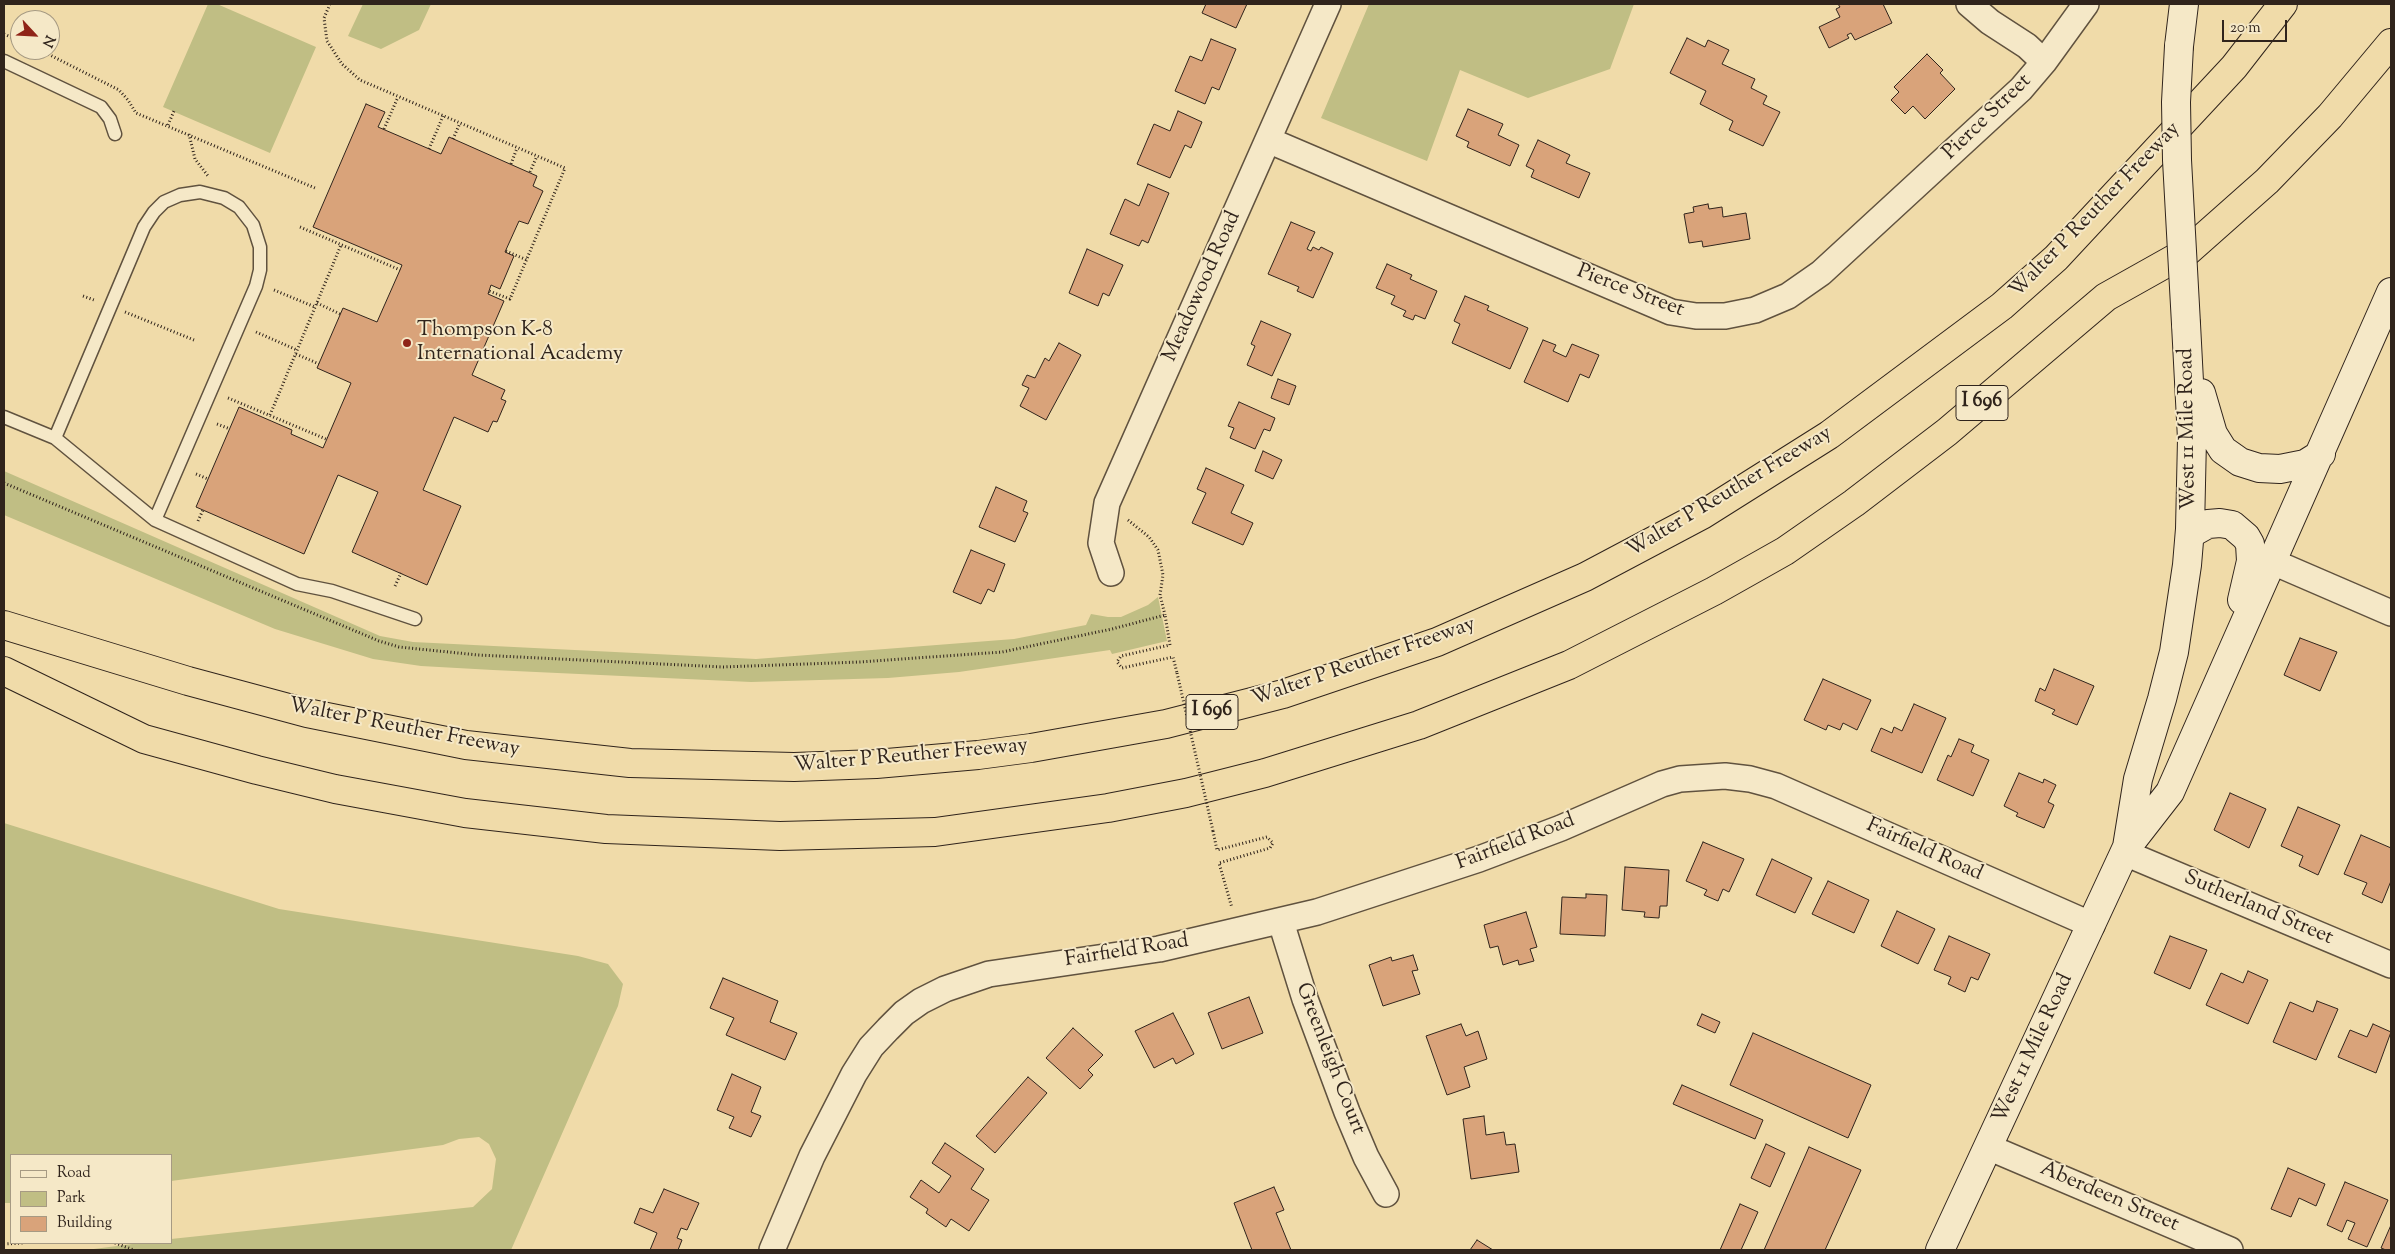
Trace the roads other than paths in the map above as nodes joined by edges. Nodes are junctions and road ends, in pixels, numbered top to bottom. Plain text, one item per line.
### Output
1 (1328, 4) edge
2 (1969, 4) edge
3 (2086, 4) edge
4 (2184, 4) edge
5 (2283, 4) edge
6 (2391, 43) edge
7 (4, 61) edge
8 (2044, 62) junction
9 (115, 134) dead end
10 (1268, 140) junction
11 (2391, 292) edge
12 (2187, 332) junction
13 (4, 417) edge
14 (55, 438) junction
15 (2321, 454) junction
16 (155, 520) junction
17 (2190, 534) junction
18 (2273, 562) junction
19 (1111, 573) dead end
20 (2391, 613) edge
21 (415, 619) dead end
22 (4, 625) edge
23 (4, 671) edge
24 (2211, 702) junction
25 (2126, 850) junction
26 (1281, 922) junction
27 (2092, 926) junction
28 (2391, 965) edge
29 (1988, 1147) junction
30 (1386, 1194) dead end
31 (772, 1250) edge
32 (1940, 1250) edge
33 (2230, 1250) edge

1 - 10 street, Meadowood Road
2 - 8 street
3 - 8 street, Pierce Street
4 - 12 main road, West 11 Mile Road, bridge
5 - 22 highway, Walter P Reuther Freeway / I 696
6 - 23 highway, I 696
7 - 9 lane
8 - 10 street, Pierce Street
10 - 19 street, Meadowood Road
11 - 15 main road, West 11 Mile Road
12 - 15 main road
12 - 17 main road, West 11 Mile Road
13 - 14 lane
14 - 16 lane
14 - 16 lane
15 - 18 main road, West 11 Mile Road
16 - 21 lane
17 - 24 main road
17 - 25 main road, West 11 Mile Road
18 - 20 street
18 - 24 main road, West 11 Mile Road
24 - 25 main road, West 11 Mile Road
25 - 27 main road, West 11 Mile Road
25 - 28 street, Sutherland Street
26 - 27 street, Fairfield Road
26 - 30 street, Greenleigh Court
26 - 31 street, Fairfield Road
27 - 29 main road, West 11 Mile Road
29 - 32 main road, West 11 Mile Road
29 - 33 street, Aberdeen Street

